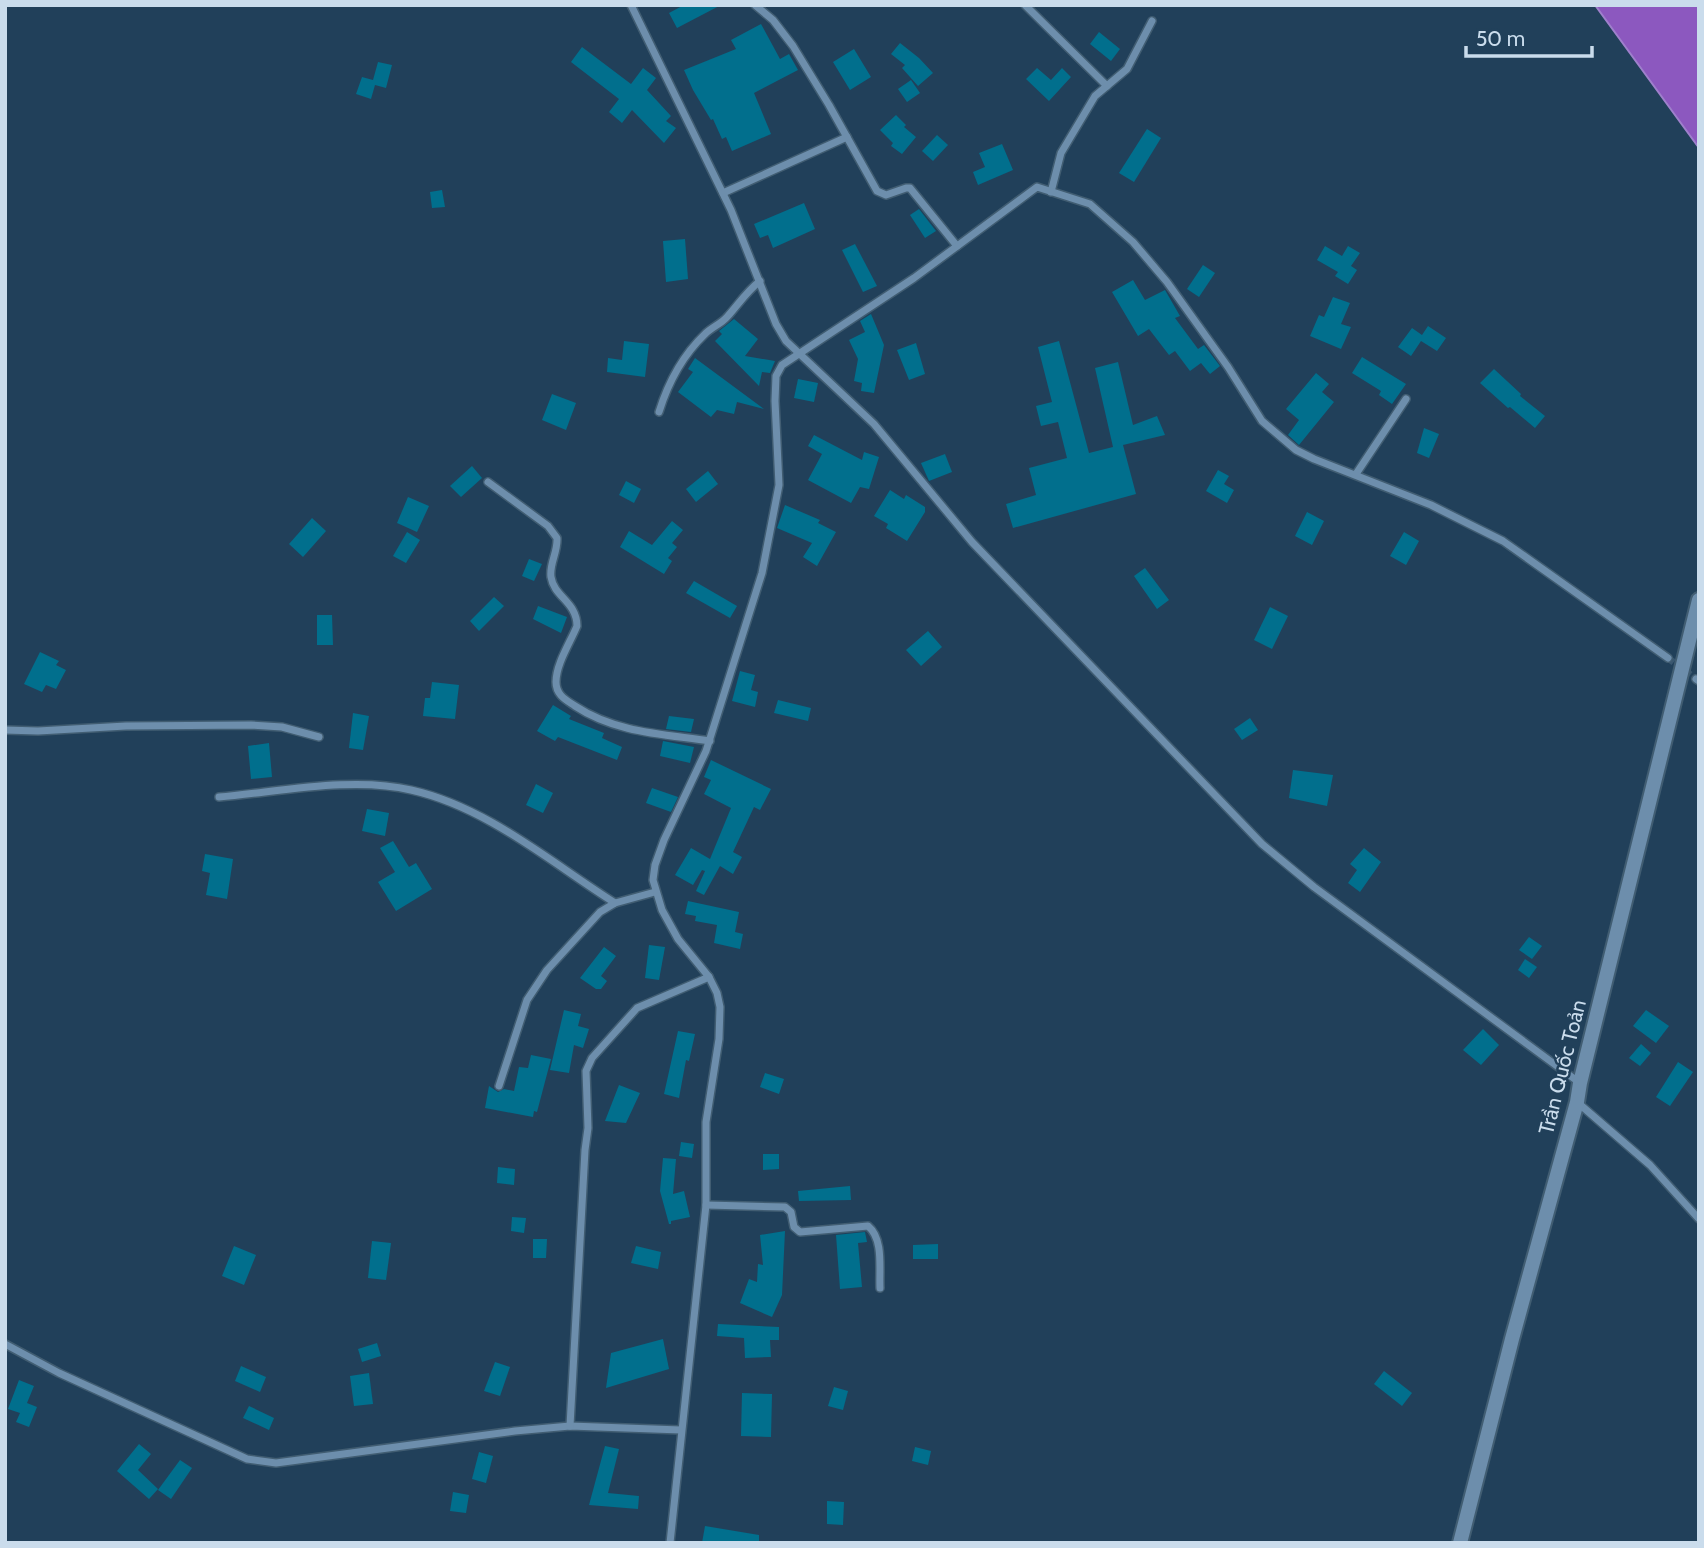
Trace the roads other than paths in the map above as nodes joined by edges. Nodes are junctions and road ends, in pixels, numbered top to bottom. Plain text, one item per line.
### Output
1 (631, 5) edge
2 (755, 5) edge
3 (1025, 5) edge
4 (1152, 21) dead end
5 (1107, 86) junction
6 (847, 137) junction
7 (1051, 192) junction
8 (723, 193) junction
9 (957, 246) junction
10 (760, 281) junction
11 (801, 353) junction
12 (1406, 399) dead end
13 (659, 412) dead end
14 (1356, 474) junction
15 (488, 482) dead end
16 (1699, 600) edge
17 (1668, 658) tunnel mouth
18 (5, 730) edge
19 (319, 737) dead end
20 (710, 741) junction
21 (219, 797) dead end
22 (655, 892) junction
23 (615, 903) junction
24 (709, 977) junction
25 (1580, 1083) junction
26 (499, 1086) dead end
27 (1577, 1102) junction
28 (706, 1205) junction
29 (1699, 1219) edge
30 (880, 1288) dead end
31 (5, 1343) edge
32 (570, 1426) junction
33 (681, 1430) junction
34 (670, 1543) edge
35 (1460, 1543) edge

1 - 8 street
2 - 6 street
3 - 5 street
4 - 5 street
5 - 7 street
6 - 8 street
6 - 9 street
7 - 9 street
7 - 14 street
8 - 10 street
9 - 11 street
10 - 11 street
10 - 13 street
11 - 20 street
11 - 25 street
12 - 14 street
14 - 17 street
15 - 20 street
16 - 25 main road, Trần Quốc Toản
18 - 19 street
20 - 22 street
21 - 23 street
22 - 23 street
22 - 24 street
23 - 26 street
24 - 28 street
24 - 32 street
25 - 27 main road, Trần Quốc Toản
27 - 29 street
27 - 35 main road, Trần Quốc Toản
28 - 30 street
28 - 33 street
31 - 32 street
32 - 33 street
33 - 34 street

